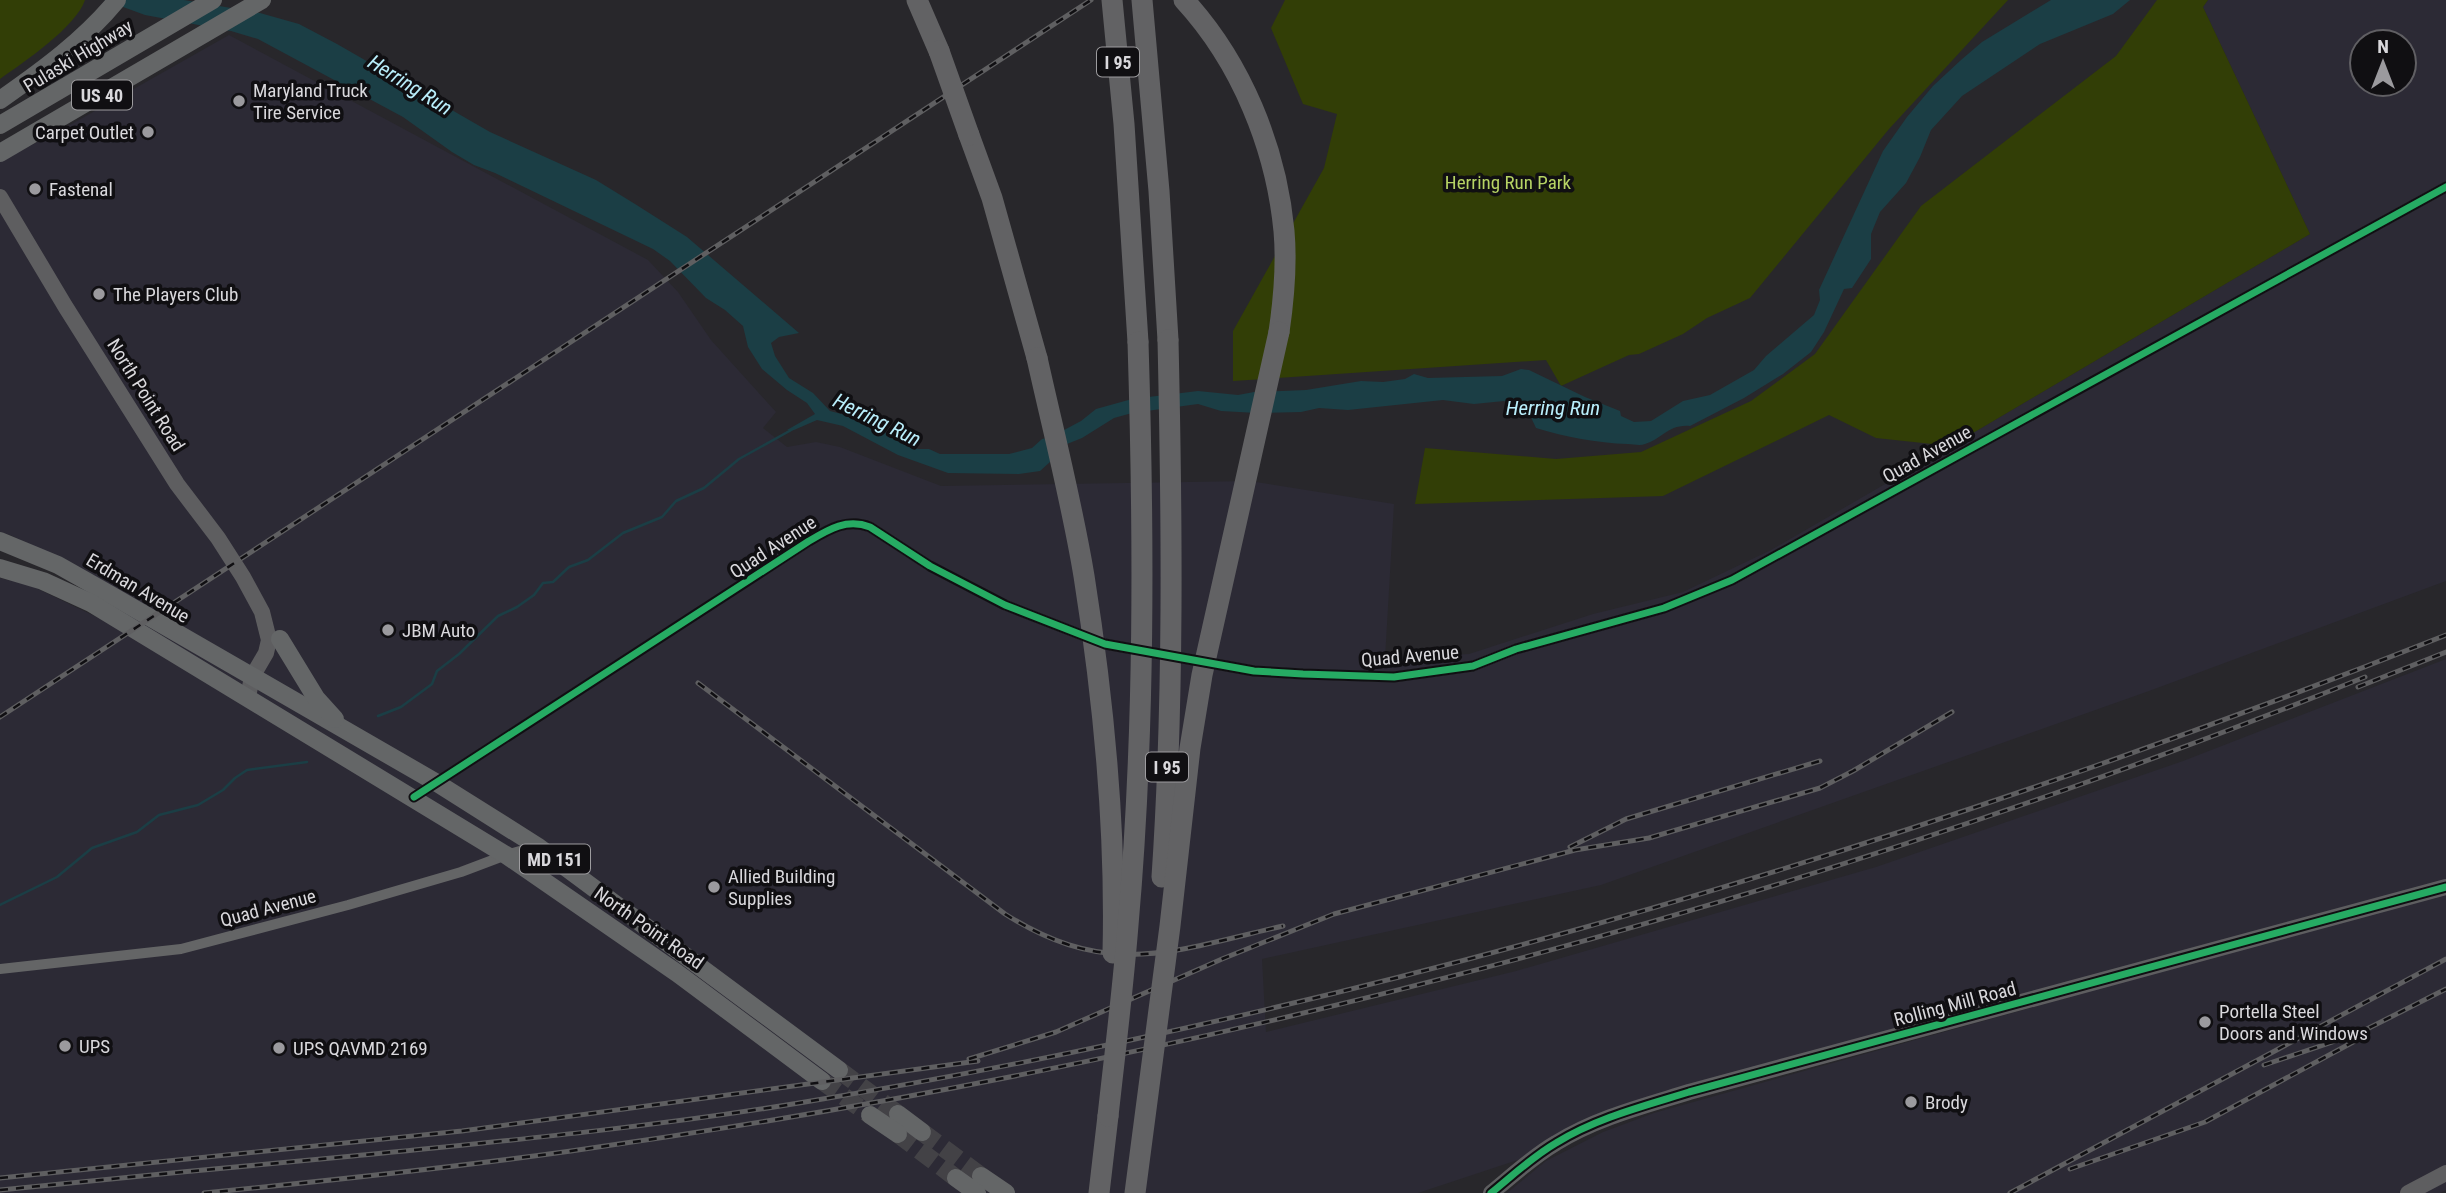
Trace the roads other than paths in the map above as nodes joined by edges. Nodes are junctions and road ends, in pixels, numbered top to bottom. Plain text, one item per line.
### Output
1 (117, 0) edge
2 (213, 0) edge
3 (261, 0) edge
4 (917, 0) edge
5 (1112, 0) edge
6 (1142, 0) edge
7 (1184, 0) edge
8 (243, 7) edge
9 (153, 35) junction
10 (0, 100) edge
11 (0, 125) edge
12 (0, 138) edge
13 (0, 153) edge
14 (2446, 187) edge
15 (0, 197) edge
16 (0, 541) edge
17 (0, 568) edge
18 (262, 612) junction
19 (280, 639) joint
20 (252, 677) junction
21 (248, 697) junction
22 (356, 736) junction
23 (436, 783) junction
24 (414, 797) junction
25 (537, 846) junction
26 (506, 855) junction
27 (2446, 887) edge
28 (639, 921) junction
29 (626, 937) junction
30 (0, 970) edge
31 (712, 975) junction
32 (701, 990) junction
33 (839, 1070) tunnel mouth
34 (822, 1081) tunnel mouth
35 (898, 1114) tunnel mouth
36 (870, 1115) tunnel mouth
37 (1108, 1116) junction
38 (922, 1132) tunnel mouth
39 (898, 1133) tunnel mouth
40 (2446, 1173) edge
41 (956, 1178) tunnel mouth
42 (979, 1184) edge
43 (1006, 1193) edge
44 (1099, 1193) edge
45 (1134, 1193) edge
46 (1490, 1193) edge
47 (2408, 1193) edge

1 - 10 main road
2 - 9 main road, Pulaski Highway / US 40
3 - 8 main road, US 40
4 - 37 highway, bridge
5 - 37 highway, I 95, bridge
6 - 45 highway, I 95, bridge
7 - 45 highway, bridge
8 - 13 main road, US 40
9 - 11 main road, Pulaski Highway / US 40
9 - 12 main road
14 - 23 street, Quad Avenue
15 - 18 street, North Point Road
16 - 20 main road, Erdman Avenue / MD 151
17 - 21 main road, Erdman Avenue / MD 151
18 - 19 street, North Point Road
18 - 20 street, North Point Road
19 - 22 main road
20 - 21 street, North Point Road
20 - 22 main road, North Point Road / MD 151
21 - 24 main road, North Point Road / MD 151
22 - 23 main road, North Point Road / MD 151
23 - 24 street, Quad Avenue
23 - 25 main road, North Point Road / MD 151
24 - 26 main road, North Point Road / MD 151
25 - 26 street, Quad Avenue
25 - 28 main road, North Point Road / MD 151
26 - 29 main road, North Point Road / MD 151
26 - 30 street, Quad Avenue
27 - 46 street, Rolling Mill Road
28 - 29 main road
28 - 31 main road, North Point Road / MD 151
29 - 32 main road, North Point Road / MD 151
31 - 32 main road
31 - 33 main road, North Point Road / MD 151
32 - 34 main road, North Point Road / MD 151
35 - 38 main road
36 - 39 main road
37 - 44 highway, I 95
40 - 47 street
41 - 42 main road
42 - 43 main road

